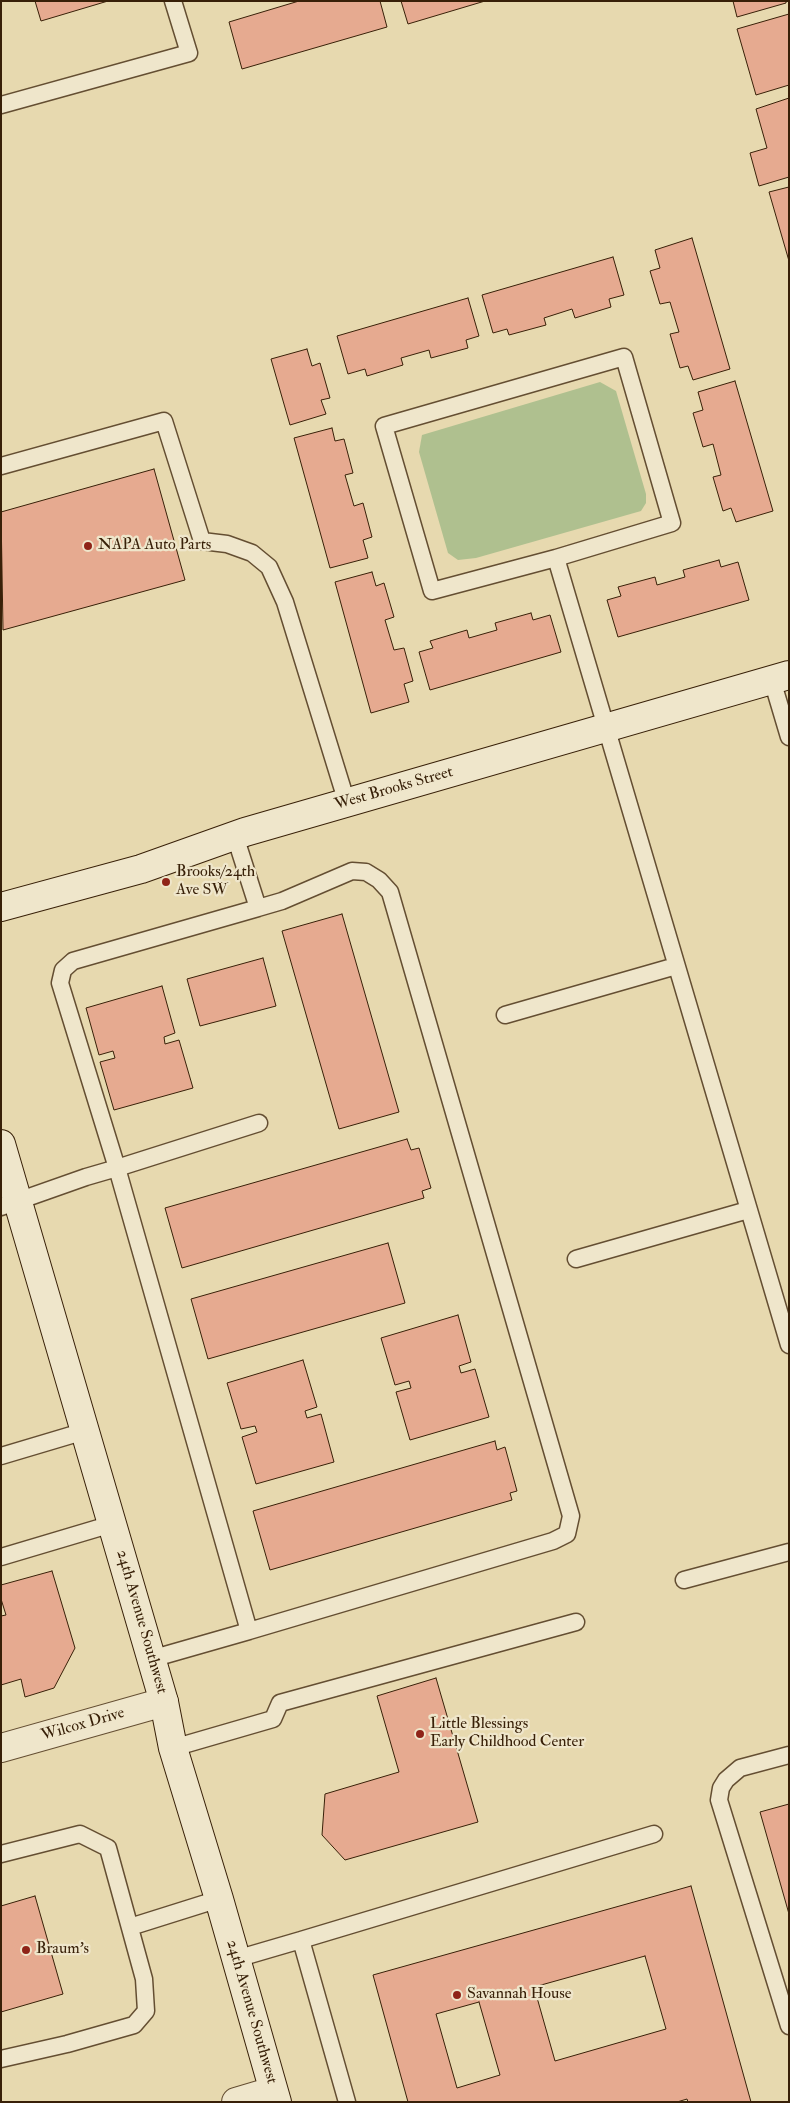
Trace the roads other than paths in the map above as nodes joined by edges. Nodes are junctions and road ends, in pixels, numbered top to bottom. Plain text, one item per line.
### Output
1 (174, 1) edge
2 (1, 105) edge
3 (1, 466) edge
4 (556, 558) junction
5 (780, 677) edge
6 (606, 728) junction
7 (789, 737) edge
8 (346, 803) junction
9 (235, 836) junction
10 (1, 908) edge
11 (258, 908) junction
12 (676, 966) junction
13 (505, 1014) dead end
14 (259, 1123) dead end
15 (1, 1144) edge
16 (116, 1168) junction
17 (10, 1204) edge
18 (748, 1210) junction
19 (576, 1259) dead end
20 (789, 1345) edge
21 (84, 1431) junction
22 (1, 1456) edge
23 (112, 1524) junction
24 (789, 1552) edge
25 (1, 1557) edge
26 (684, 1580) dead end
27 (576, 1622) dead end
28 (249, 1631) junction
29 (151, 1659) junction
30 (164, 1702) junction
31 (1, 1748) edge
32 (173, 1748) junction
33 (789, 1756) edge
34 (654, 1834) dead end
35 (1, 1854) edge
36 (219, 1899) junction
37 (130, 1927) junction
38 (301, 1940) junction
39 (236, 1959) junction
40 (788, 2018) edge
41 (1, 2059) edge
42 (275, 2096) edge
43 (236, 2102) edge
44 (347, 2102) edge

1 - 2 lane
3 - 8 lane
4 - 4 lane
4 - 6 lane
5 - 6 street, West Brooks Street
5 - 7 lane
6 - 8 street, West Brooks Street
6 - 12 lane
8 - 9 street, West Brooks Street
9 - 10 street, West Brooks Street
9 - 11 lane
11 - 16 lane
11 - 28 lane
12 - 13 lane
12 - 18 lane
14 - 16 lane
15 - 17 street, 24th Avenue Southwest
16 - 17 lane
16 - 28 lane
17 - 21 street, 24th Avenue Southwest
18 - 19 lane
18 - 20 lane
21 - 22 lane
21 - 23 street, 24th Avenue Southwest
23 - 25 lane
23 - 29 street, 24th Avenue Southwest
24 - 26 lane
27 - 32 lane
28 - 29 lane
29 - 30 street, 24th Avenue Southwest
30 - 31 street, Wilcox Drive
30 - 32 street, 24th Avenue Southwest
32 - 36 street, 24th Avenue Southwest
33 - 40 lane
34 - 38 lane
35 - 37 lane
36 - 37 lane
36 - 39 street, 24th Avenue Southwest
37 - 41 lane
38 - 39 lane
38 - 44 lane
39 - 42 street, 24th Avenue Southwest
42 - 43 street

